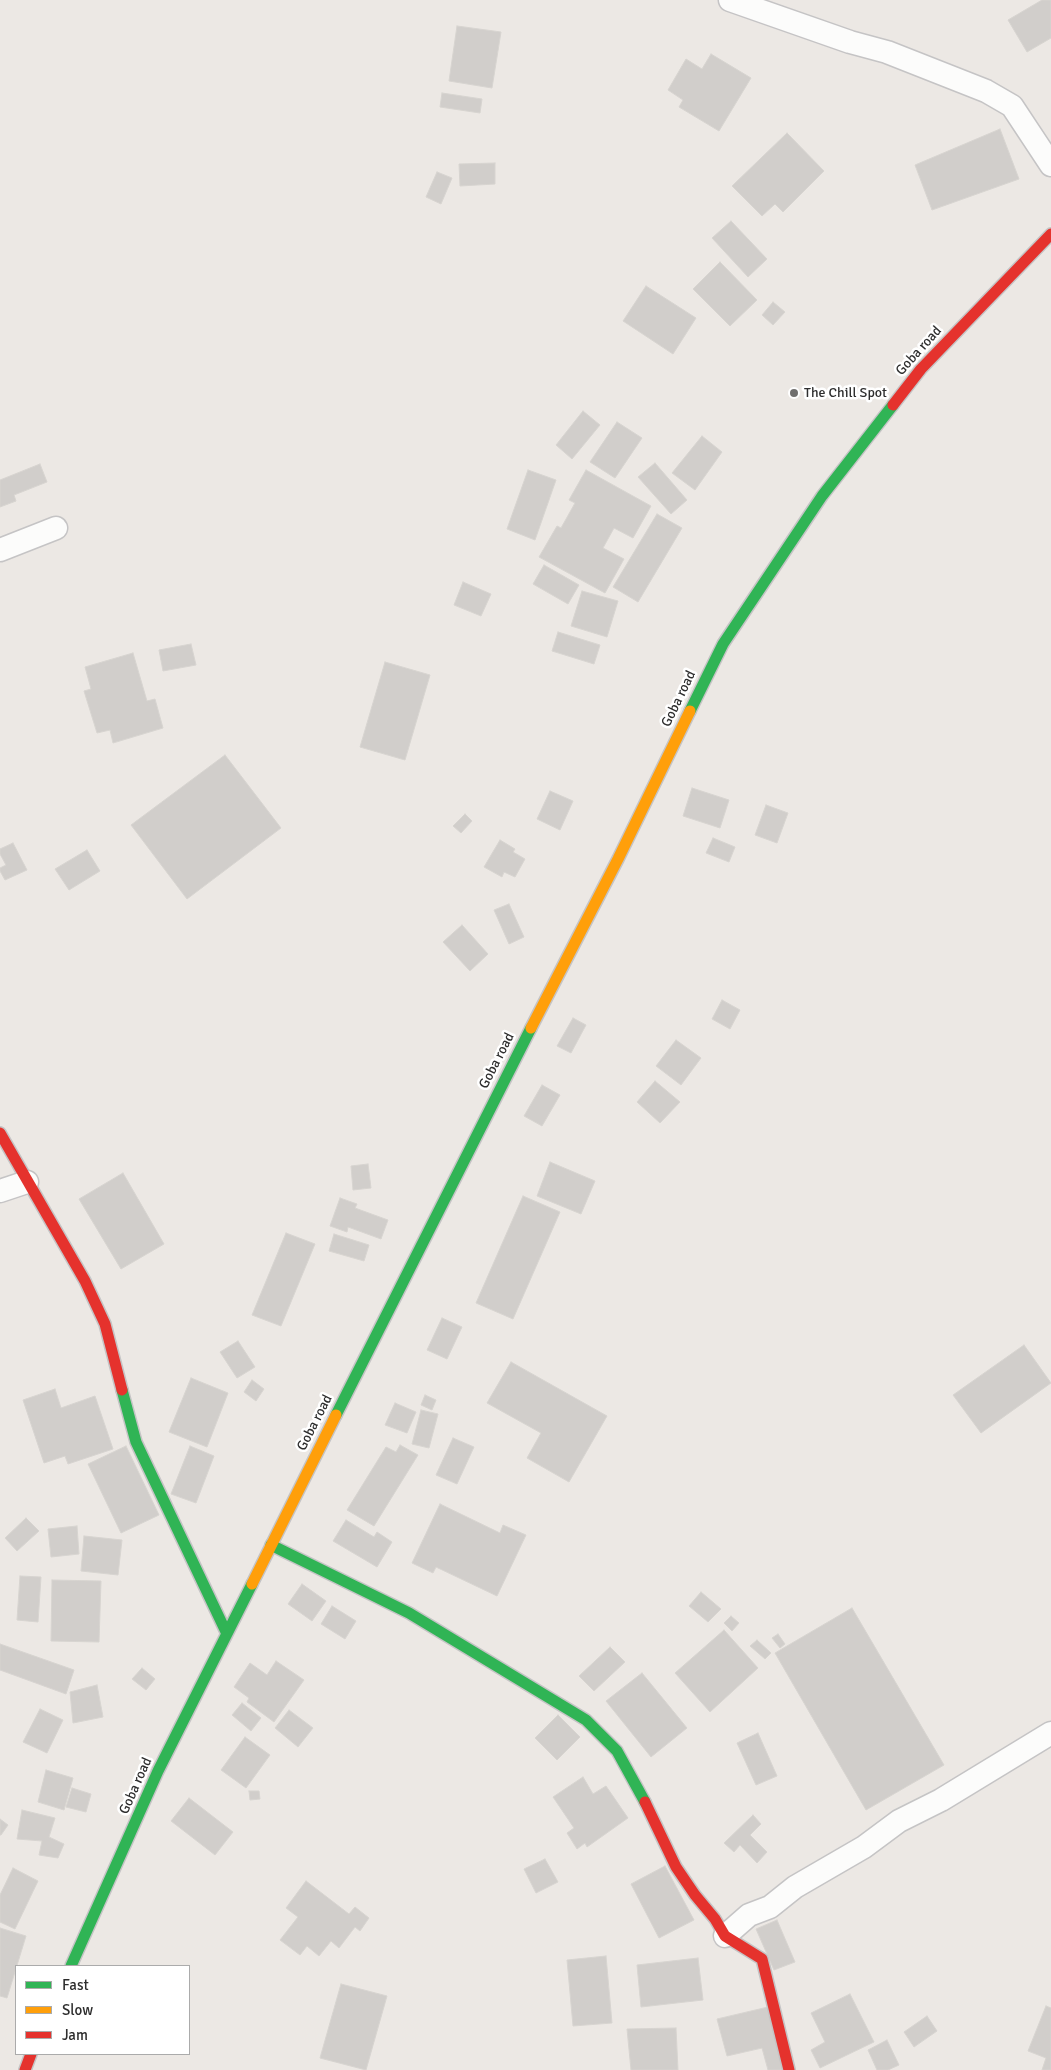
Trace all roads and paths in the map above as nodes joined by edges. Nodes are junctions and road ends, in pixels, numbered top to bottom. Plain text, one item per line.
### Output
1 (730, 0) edge
2 (1051, 165) edge
3 (1051, 234) edge
4 (56, 528) dead end
5 (0, 550) edge
6 (0, 1133) edge
7 (27, 1182) junction
8 (0, 1192) edge
9 (271, 1545) junction
10 (227, 1634) junction
11 (1051, 1733) edge
12 (725, 1936) junction
13 (71, 1965) edge
14 (31, 2055) edge
15 (24, 2070) edge
16 (789, 2070) edge

1 - 2 street
3 - 9 main road, Goba road
4 - 5 street
6 - 7 main road
7 - 8 street
7 - 10 main road
9 - 10 main road, Goba road
9 - 12 main road
10 - 13 main road, Goba road
11 - 12 street
12 - 16 main road
14 - 15 main road

